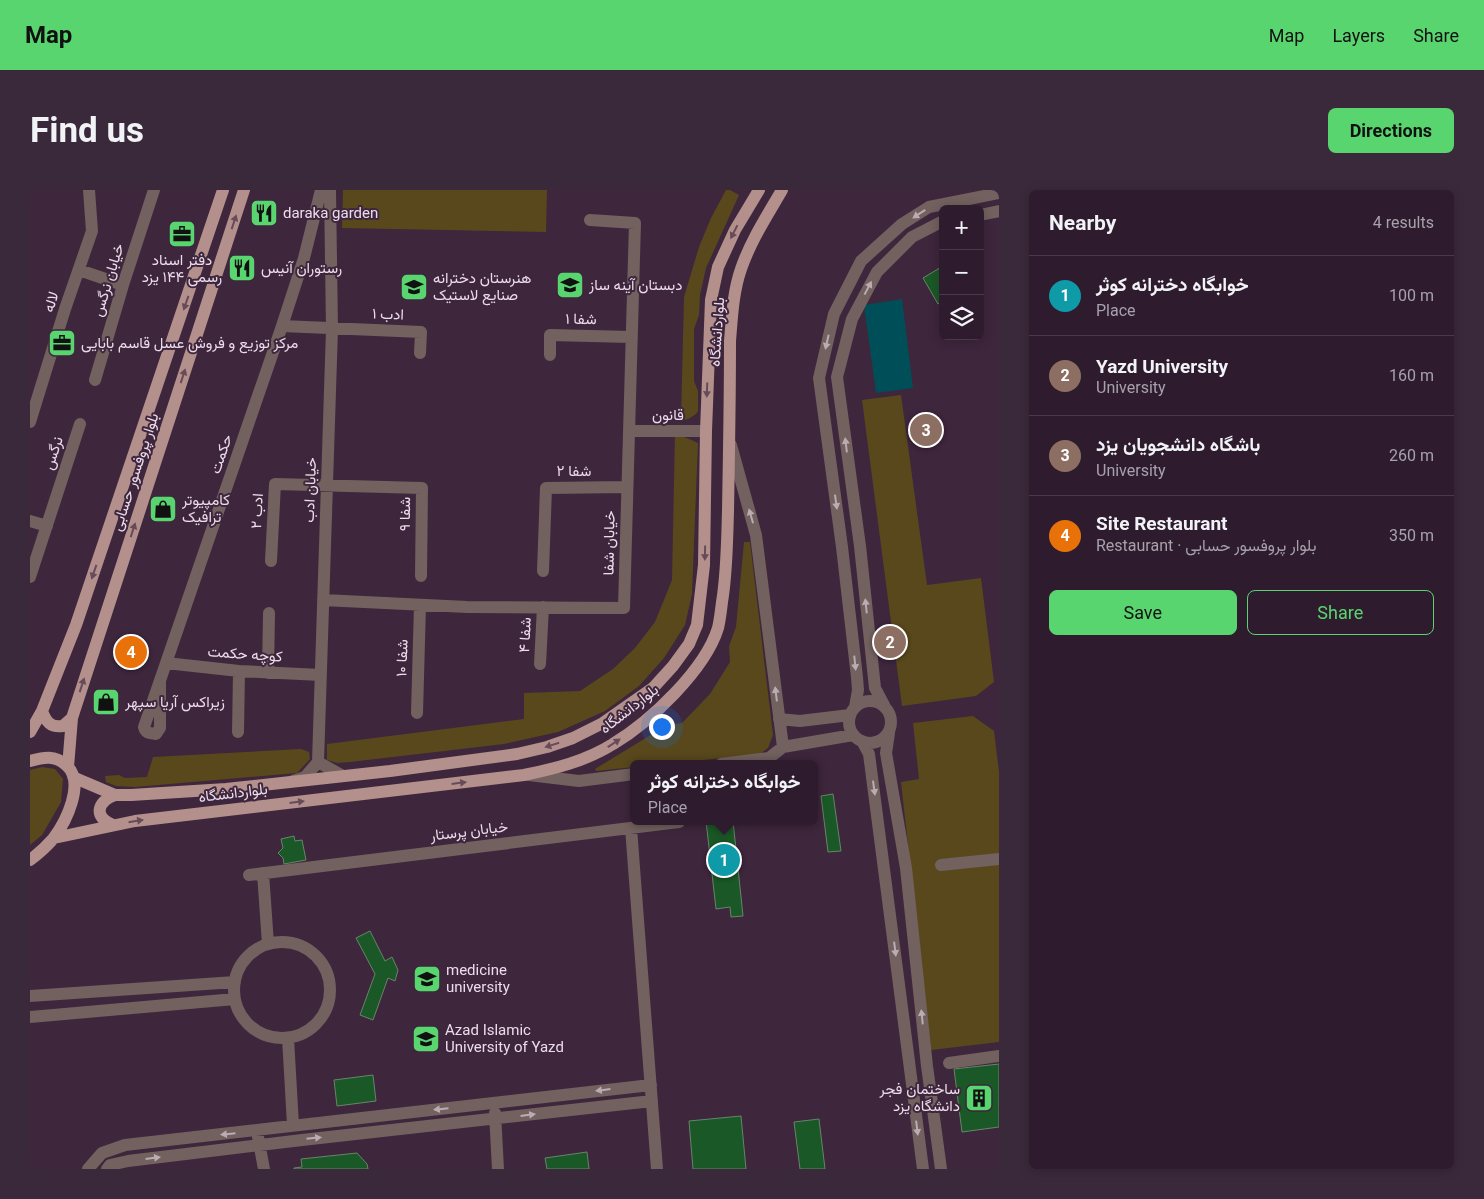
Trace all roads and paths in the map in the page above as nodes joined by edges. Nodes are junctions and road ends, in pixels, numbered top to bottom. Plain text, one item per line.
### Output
1 (89, 190) edge
2 (154, 190) edge
3 (223, 190) edge
4 (244, 190) edge
5 (322, 190) edge
6 (330, 190) edge
7 (759, 190) edge
8 (782, 190) edge
9 (999, 193) edge
10 (999, 212) edge
11 (984, 214) edge
12 (590, 220) dead end
13 (939, 223) edge
14 (79, 270) junction
15 (123, 285) junction
16 (282, 326) junction
17 (332, 328) junction
18 (631, 337) junction
19 (420, 353) dead end
20 (550, 355) dead end
21 (94, 380) dead end
22 (32, 409) edge
23 (30, 422) edge
24 (80, 424) dead end
25 (629, 431) junction
26 (706, 431) junction
27 (729, 441) junction
28 (327, 485) junction
29 (626, 487) junction
30 (30, 521) edge
31 (47, 526) junction
32 (860, 546) junction
33 (842, 547) junction
34 (271, 561) dead end
35 (543, 571) dead end
36 (421, 576) dead end
37 (30, 577) edge
38 (323, 600) junction
39 (420, 605) junction
40 (543, 607) junction
41 (269, 613) dead end
42 (166, 663) junction
43 (540, 664) dead end
44 (239, 671) junction
45 (268, 673) junction
46 (321, 675) junction
47 (884, 704) junction
48 (42, 711) junction
49 (852, 711) junction
50 (417, 713) dead end
51 (72, 718) junction
52 (779, 719) junction
53 (144, 727) dead end
54 (30, 732) edge
55 (238, 732) dead end
56 (889, 733) junction
57 (858, 738) junction
58 (783, 747) junction
59 (753, 760) edge
60 (30, 761) edge
61 (318, 762) junction
62 (68, 767) junction
63 (524, 775) junction
64 (630, 775) edge
65 (343, 776) junction
66 (75, 778) junction
67 (293, 782) junction
68 (115, 795) junction
69 (113, 825) junction
70 (655, 825) edge
71 (631, 828) junction
72 (54, 838) junction
73 (42, 851) junction
74 (999, 859) edge
75 (30, 860) edge
76 (941, 865) dead end
77 (906, 868) junction
78 (30, 871) edge
79 (264, 872) junction
80 (885, 872) junction
81 (249, 874) dead end
82 (268, 944) junction
83 (235, 982) junction
84 (30, 996) edge
85 (235, 999) junction
86 (30, 1017) edge
87 (288, 1038) junction
88 (999, 1056) edge
89 (949, 1063) dead end
90 (651, 1085) junction
91 (652, 1101) junction
92 (495, 1103) junction
93 (496, 1120) junction
94 (293, 1125) junction
95 (256, 1131) junction
96 (173, 1140) junction
97 (260, 1145) junction
98 (174, 1155) junction
99 (88, 1169) edge
100 (107, 1169) edge
101 (264, 1169) edge
102 (498, 1169) edge
103 (657, 1169) edge
104 (922, 1169) edge
105 (941, 1169) edge

1 - 14 street, لاله
2 - 15 street, خیابان نرگس
3 -> 48 main road, بلوار پروفسور حسابی
51 -> 4 main road, بلوار پروفسور حسابی
5 - 16 street, حکمت
6 - 17 street, خیابان ادب
7 -> 26 main road, بلواردانشگاه
8 - 27 main road, بلواردانشگاه
9 -> 33 street
10 - 11 street
12 - 18 street, خیابان شفا
32 -> 13 street
14 - 15 street
14 - 22 street, لاله
15 - 21 street, خیابان نرگس
16 - 17 street
16 - 42 street, حکمت
17 - 19 street, ادب ۱
17 - 28 street, خیابان ادب
18 - 20 street, شفا ۱
18 - 25 street, خیابان شفا
22 - 23 street, لاله
24 - 31 street, نرگس
25 - 26 street, قانون
25 - 29 street, خیابان شفا
26 -> 65 main road, بلواردانشگاه
52 -> 27 street
63 -> 27 main road, بلواردانشگاه
28 - 34 street, ادب ۲
28 - 36 street, شفا ۹
28 - 38 street, خیابان ادب
29 - 35 street, شفا ۲
29 - 40 street, خیابان شفا
30 - 31 street
31 - 37 street, نرگس
32 - 33 street
47 -> 32 street
33 -> 49 street
38 - 39 street, خیابان شفا
38 - 46 street, خیابان ادب
39 - 40 street, خیابان شفا
39 - 50 street, شفا ۱۰
40 - 43 street, شفا ۴
41 - 45 street
42 - 44 street, کوچه حکمت
42 - 53 street, حکمت
44 - 45 street, کوچه حکمت
44 - 55 street
45 - 46 street, کوچه حکمت
46 - 61 street, خیابان ادب
47 - 49 street
47 - 56 street
48 - 51 main road
48 - 54 main road, بلوار پروفسور حسابی
49 - 52 street
49 - 57 street
51 - 62 main road, بلوار پروفسور حسابی
52 - 58 street
56 - 57 street
56 - 77 street
57 - 58 street
57 -> 80 street
58 - 59 street
60 - 62 main road
61 - 65 street
61 - 67 street
62 - 66 main road
63 - 64 street
69 -> 63 main road, بلواردانشگاه
65 - 67 main road, بلواردانشگاه
66 - 68 main road, بلواردانشگاه
66 - 72 main road
67 - 68 main road, بلواردانشگاه
68 - 69 main road
69 - 72 main road, بلواردانشگاه
70 - 71 street, خیابان پرستار
71 - 79 street, خیابان پرستار
71 - 90 street
72 - 73 main road
73 - 75 main road
73 - 78 main road
74 - 76 street
77 - 80 street
105 -> 77 street
79 - 81 street, خیابان پرستار
79 - 82 street
80 -> 104 street
82 - 83 street
82 - 87 street
83 - 84 street
83 - 85 street
85 - 86 street
85 - 87 street
87 - 94 street
88 - 89 street
90 - 91 street
90 -> 92 street
93 -> 91 street
91 - 103 street
92 - 93 street
92 -> 94 street
97 -> 93 street
93 - 102 street
94 - 95 street
95 -> 96 street
95 - 97 street
96 - 98 street
96 - 99 street
97 - 98 street
97 - 101 street
100 -> 98 street

